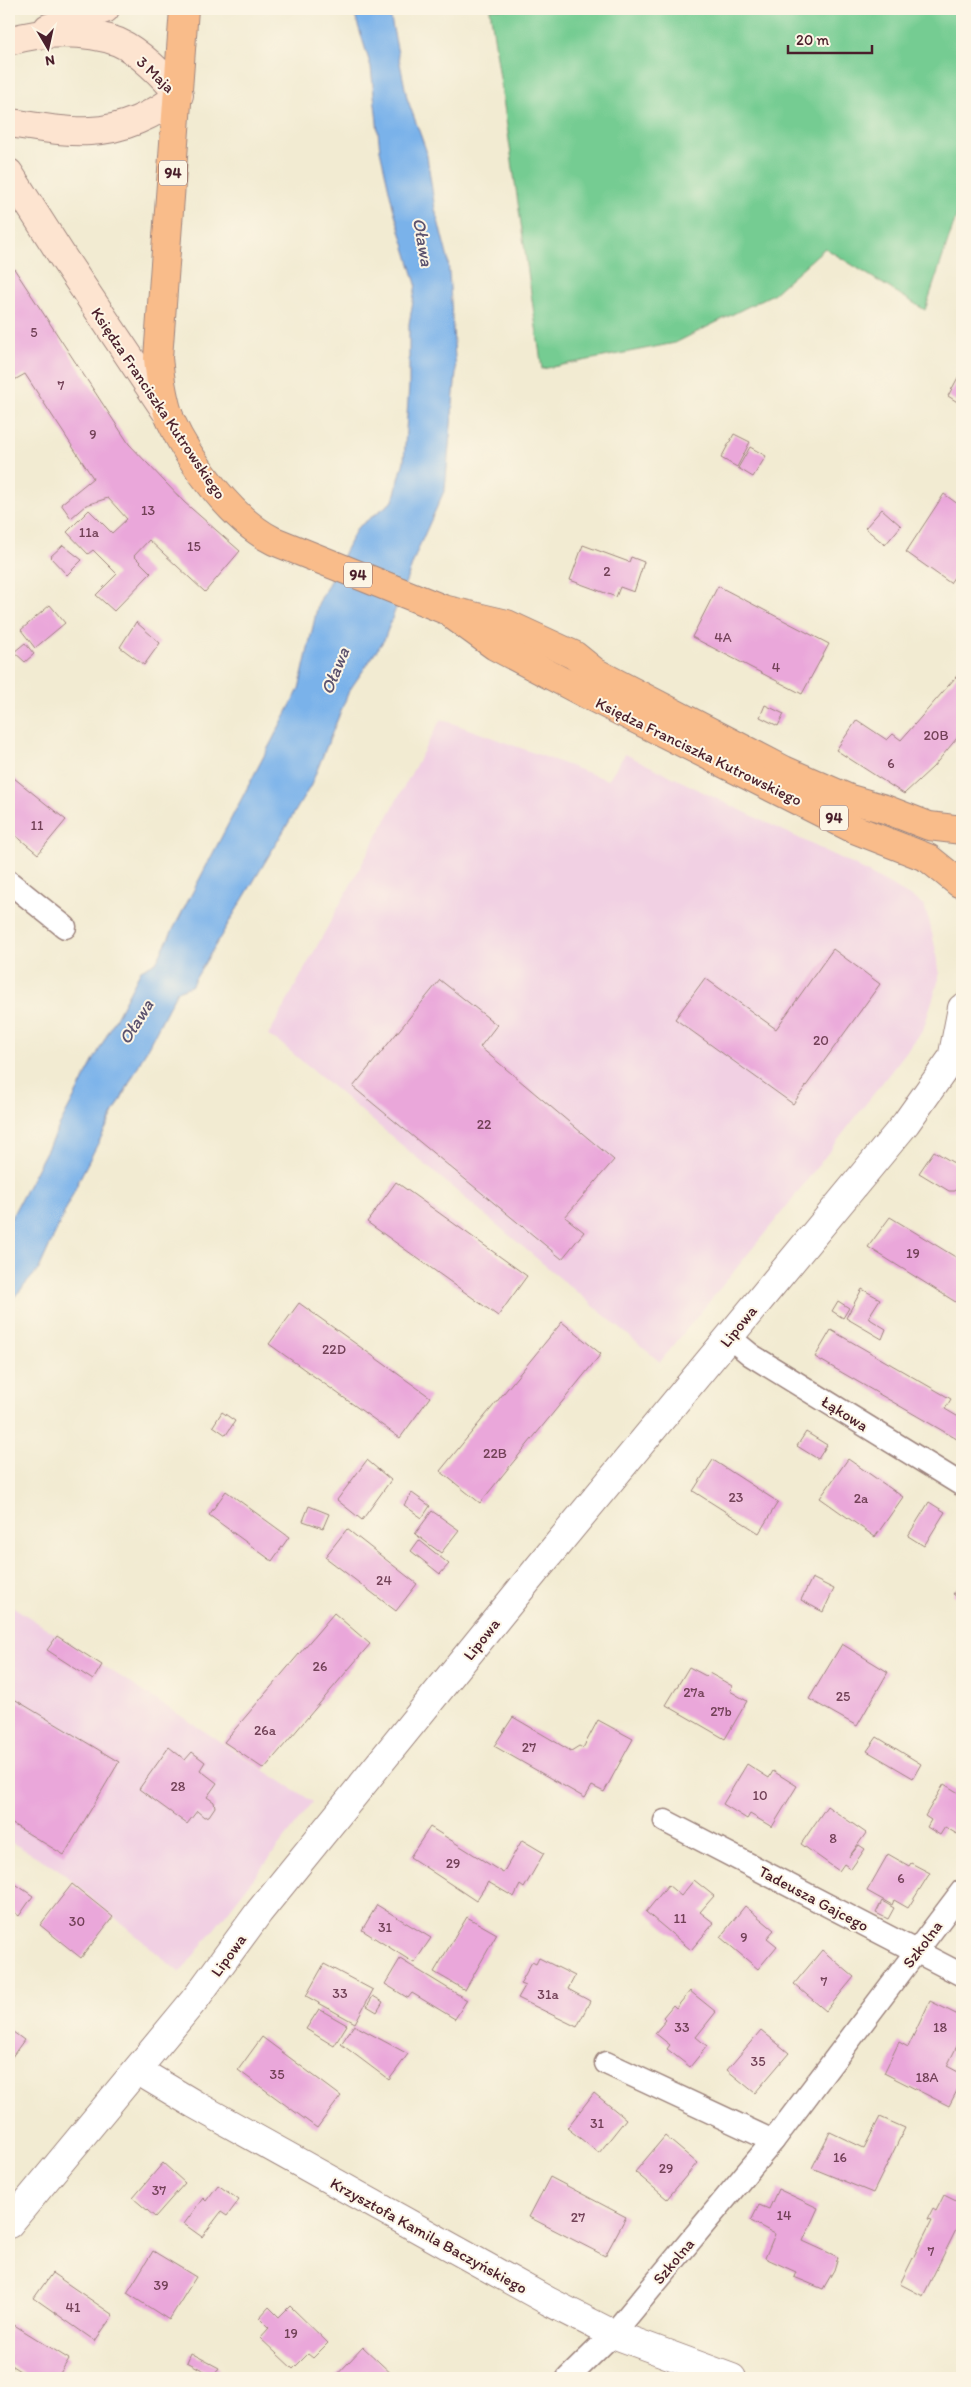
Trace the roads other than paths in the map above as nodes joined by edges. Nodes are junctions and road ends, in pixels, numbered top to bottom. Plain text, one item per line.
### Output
1 (105, 9) edge
2 (184, 9) edge
3 (14, 40) edge
4 (179, 95) junction
5 (9, 123) edge
6 (9, 173) edge
7 (170, 418) junction
8 (443, 609) junction
9 (962, 830) edge
10 (9, 882) edge
11 (961, 882) edge
12 (64, 927) dead end
13 (962, 1008) edge
14 (958, 1049) edge
15 (729, 1338) junction
16 (962, 1485) edge
17 (665, 1821) dead end
18 (962, 1891) edge
19 (916, 1952) junction
20 (962, 1975) edge
21 (606, 2063) dead end
22 (137, 2070) junction
23 (773, 2141) junction
24 (9, 2224) edge
25 (613, 2334) junction
26 (568, 2378) edge
27 (732, 2378) edge

1 - 3 main road, 3 Maja
2 - 4 main road, 94
3 - 4 main road, 3 Maja
4 - 5 main road, 3 Maja
4 - 7 main road, 94
6 - 7 main road, Księdza Franciszka Kutrowskiego
7 - 8 main road, Księdza Franciszka Kutrowskiego / 94
8 - 9 main road, Księdza Franciszka Kutrowskiego / 94
8 - 11 main road, Księdza Franciszka Kutrowskiego / 94
10 - 12 street
13 - 14 street, Lipowa
14 - 15 street, Lipowa
15 - 16 street, Łąkowa
15 - 22 street, Lipowa
17 - 19 street, Tadeusza Gajcego
18 - 19 street, Szkolna
19 - 20 street, Tadeusza Gajcego
19 - 23 street, Szkolna
21 - 23 street
22 - 24 street, Lipowa
22 - 25 street, Krzysztofa Kamila Baczyńskiego
23 - 25 street, Szkolna
25 - 26 street, Szkolna
25 - 27 street, Krzysztofa Kamila Baczyńskiego

